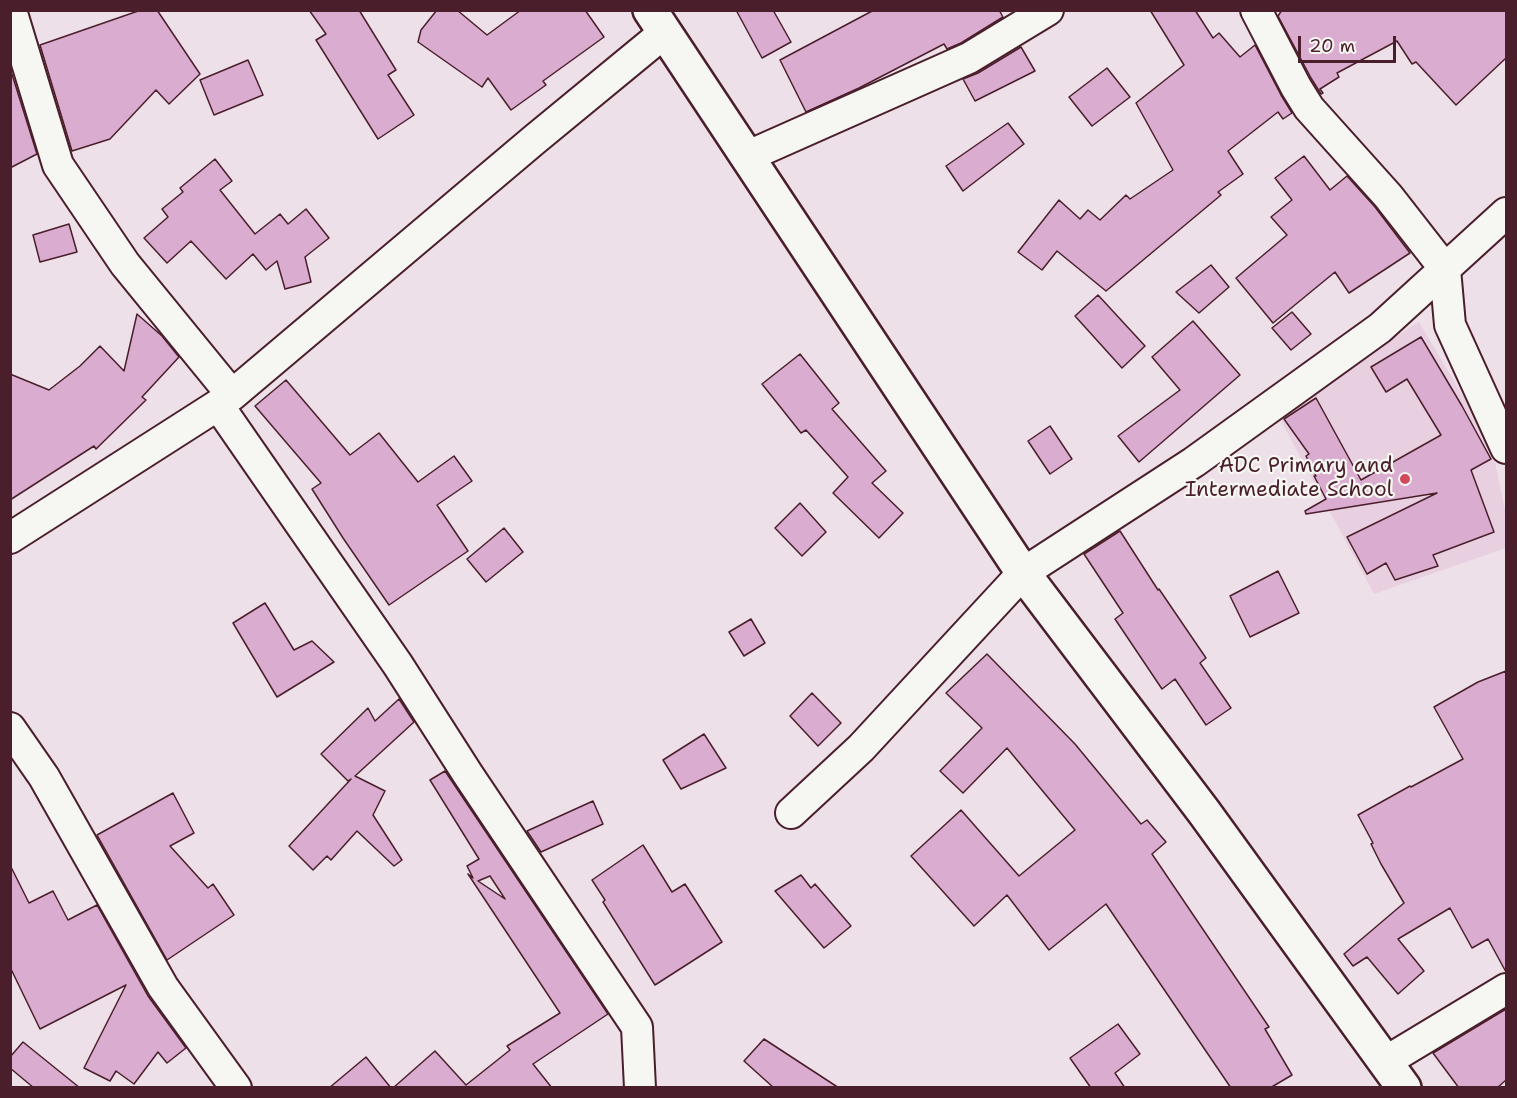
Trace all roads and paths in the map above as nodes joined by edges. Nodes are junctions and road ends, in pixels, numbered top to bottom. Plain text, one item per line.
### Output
1 (11, 10) edge
2 (1048, 10) edge
3 (1256, 10) edge
4 (657, 22) edge
5 (746, 157) junction
6 (1506, 213) edge
7 (1445, 269) junction
8 (225, 400) junction
9 (1506, 448) edge
10 (10, 538) edge
11 (1023, 573) junction
12 (10, 728) edge
13 (791, 813) dead end
14 (1506, 989) edge
15 (1394, 1075) edge
16 (236, 1088) edge
17 (640, 1088) edge

1 - 8 street
2 - 5 street
3 - 7 street
4 - 5 main road
4 - 8 street
5 - 11 main road
6 - 7 street
7 - 9 street
7 - 11 street
8 - 10 street
8 - 17 street
11 - 13 street
11 - 15 main road
12 - 16 street
14 - 15 street

